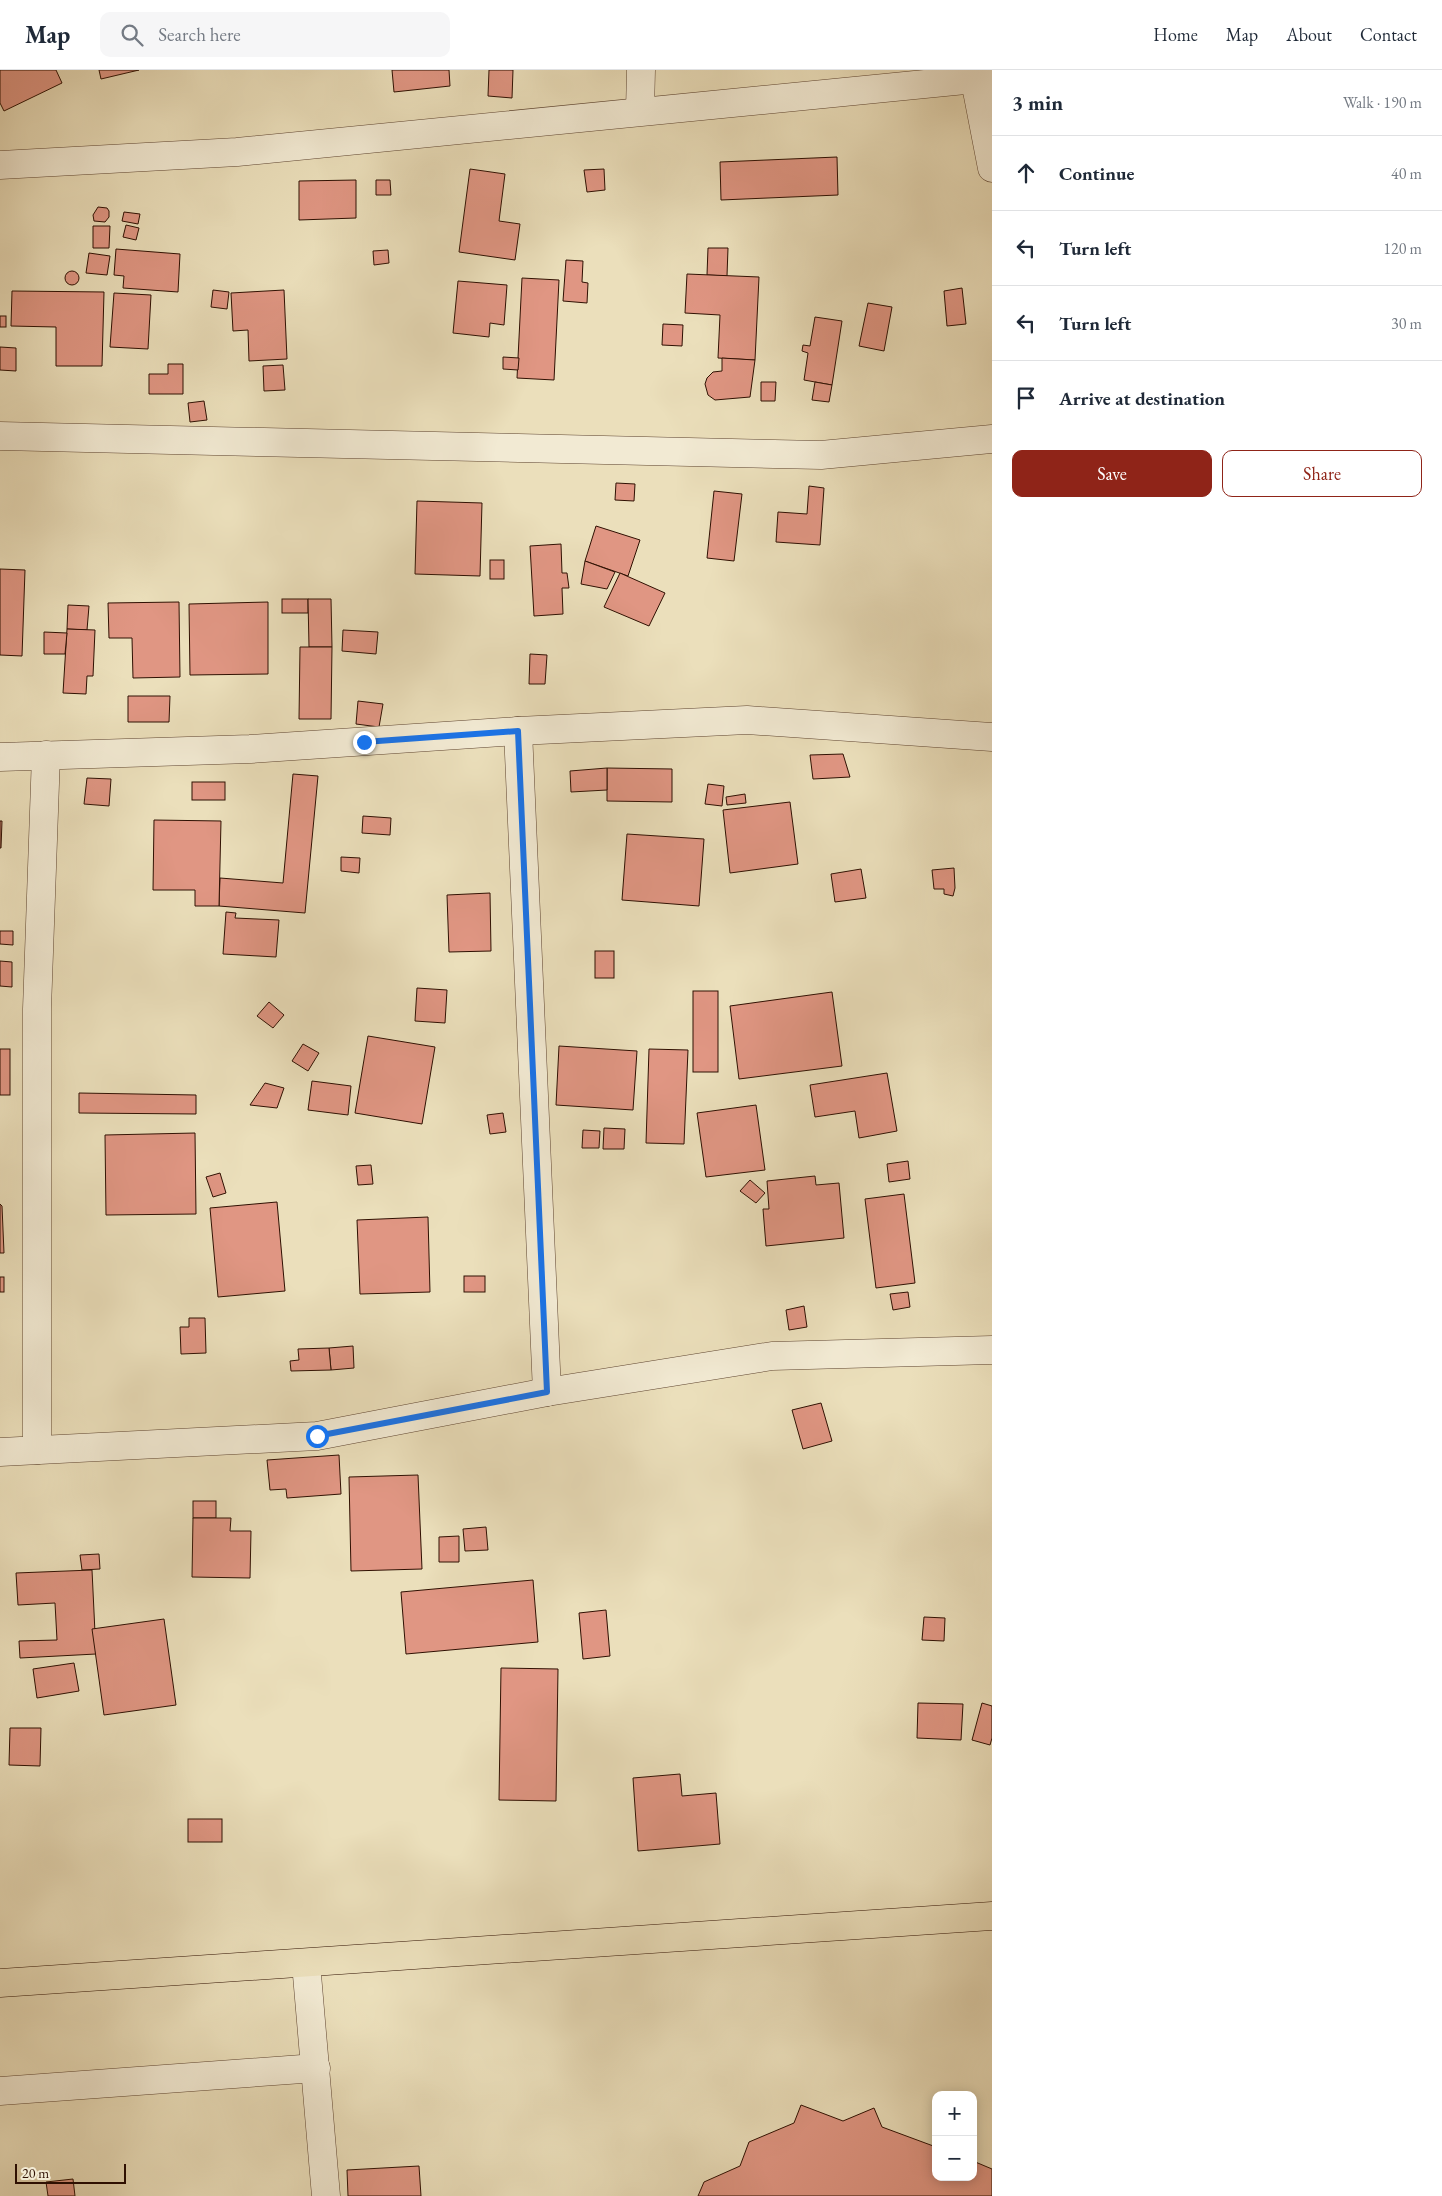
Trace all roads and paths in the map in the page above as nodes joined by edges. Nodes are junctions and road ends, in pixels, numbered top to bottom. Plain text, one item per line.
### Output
1 (641, 70) edge
2 (980, 76) edge
3 (640, 111) junction
4 (0, 165) edge
5 (992, 168) edge
6 (0, 436) edge
7 (992, 439) edge
8 (518, 731) junction
9 (992, 737) edge
10 (46, 755) junction
11 (0, 757) edge
12 (992, 1350) edge
13 (547, 1392) junction
14 (37, 1450) junction
15 (0, 1452) edge
16 (992, 1916) edge
17 (306, 1963) junction
18 (0, 1983) edge
19 (316, 2068) junction
20 (0, 2091) edge
21 (326, 2196) edge

1 - 3 street
2 - 3 street
2 - 5 street
3 - 4 street
6 - 7 street
8 - 9 street
8 - 10 street
8 - 13 street
10 - 11 street
10 - 14 street
12 - 13 street
13 - 14 street
14 - 15 street
16 - 17 highway
17 - 18 highway
17 - 19 street
19 - 20 street
19 - 21 street

